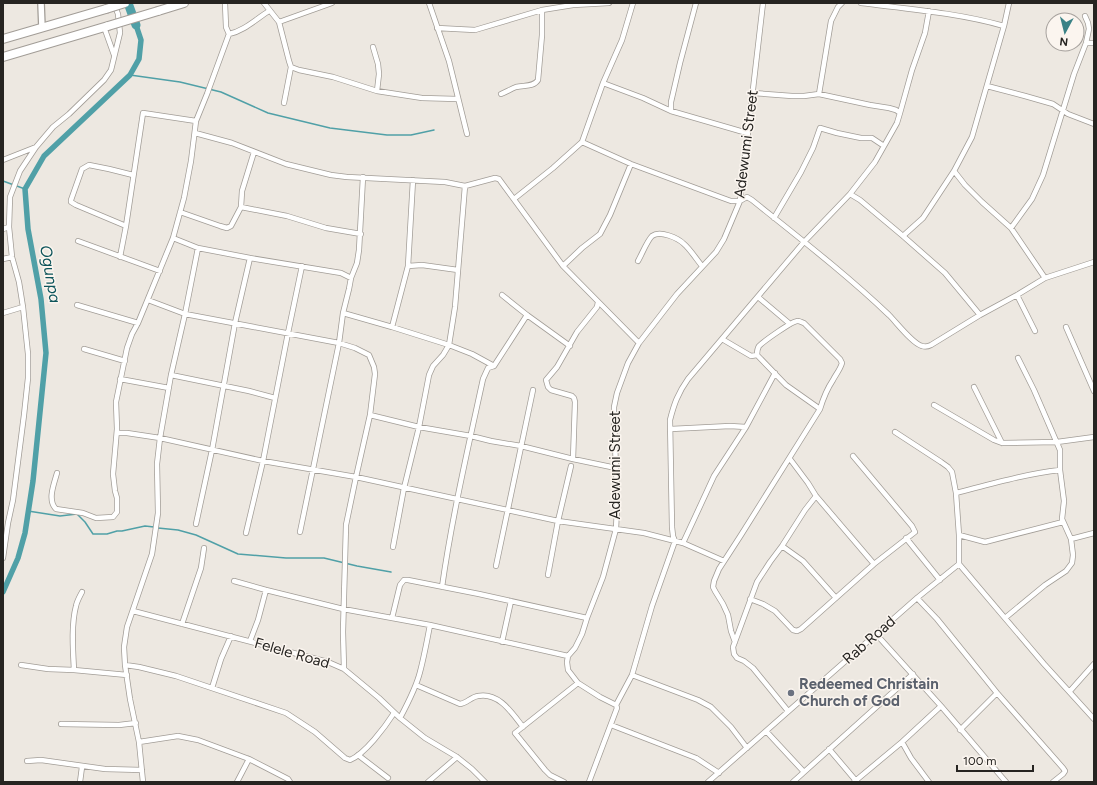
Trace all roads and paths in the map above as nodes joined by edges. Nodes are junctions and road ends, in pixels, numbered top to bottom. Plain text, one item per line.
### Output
1 (41, 3) edge
2 (114, 3) edge
3 (125, 3) edge
4 (184, 3) edge
5 (225, 3) edge
6 (264, 3) edge
7 (332, 3) edge
8 (429, 3) edge
9 (609, 3) edge
10 (633, 3) edge
11 (696, 3) edge
12 (763, 3) edge
13 (842, 3) edge
14 (861, 3) edge
15 (1009, 3) edge
16 (542, 10) junction
17 (269, 11) junction
18 (929, 11) junction
19 (1085, 16) dead end
20 (279, 22) junction
21 (106, 26) junction
22 (1004, 26) junction
23 (42, 28) junction
24 (437, 28) junction
25 (229, 34) junction
26 (3, 39) edge
27 (1094, 43) edge
28 (1086, 44) junction
29 (373, 47) dead end
30 (3, 57) edge
31 (114, 60) junction
32 (291, 66) junction
33 (604, 83) junction
34 (987, 86) junction
35 (376, 91) junction
36 (753, 93) junction
37 (501, 94) dead end
38 (819, 94) junction
39 (457, 98) junction
40 (284, 103) dead end
41 (1063, 110) junction
42 (671, 111) junction
43 (900, 113) junction
44 (196, 121) junction
45 (1094, 124) edge
46 (748, 133) junction
47 (195, 134) junction
48 (467, 134) dead end
49 (582, 142) junction
50 (884, 146) junction
51 (36, 148) junction
52 (254, 152) junction
53 (3, 160) edge
54 (631, 164) junction
55 (954, 171) junction
56 (133, 176) junction
57 (363, 178) junction
58 (413, 180) junction
59 (465, 186) junction
60 (850, 194) junction
61 (514, 199) junction
62 (740, 201) junction
63 (241, 207) junction
64 (180, 212) junction
65 (774, 218) junction
66 (126, 226) junction
67 (9, 227) junction
68 (1011, 228) junction
69 (3, 229) edge
70 (361, 234) junction
71 (903, 236) junction
72 (173, 238) junction
73 (78, 241) dead end
74 (804, 242) junction
75 (198, 248) junction
76 (12, 257) junction
77 (120, 257) junction
78 (250, 258) junction
79 (3, 259) edge
80 (638, 261) dead end
81 (1094, 262) edge
82 (302, 266) junction
83 (408, 266) junction
84 (563, 266) junction
85 (702, 266) junction
86 (458, 270) junction
87 (160, 271) junction
88 (351, 278) junction
89 (1045, 278) junction
90 (502, 295) dead end
91 (1017, 295) junction
92 (758, 297) junction
93 (148, 300) junction
94 (598, 302) junction
95 (77, 305) dead end
96 (23, 307) junction
97 (3, 313) edge
98 (343, 313) junction
99 (185, 314) junction
100 (527, 315) junction
101 (980, 315) junction
102 (138, 323) junction
103 (235, 323) junction
104 (790, 324) junction
105 (392, 327) junction
106 (1066, 327) dead end
107 (1035, 331) dead end
108 (288, 333) junction
109 (722, 339) junction
110 (339, 343) junction
111 (639, 343) junction
112 (449, 345) junction
113 (570, 346) junction
114 (84, 348) dead end
115 (757, 355) junction
116 (1018, 358) dead end
117 (125, 360) junction
118 (494, 366) junction
119 (775, 372) junction
120 (171, 375) junction
121 (120, 379) junction
122 (224, 386) junction
123 (974, 387) dead end
124 (169, 388) junction
125 (533, 390) dead end
126 (1094, 391) edge
127 (275, 398) junction
128 (934, 405) dead end
129 (820, 409) junction
130 (370, 415) junction
131 (419, 427) junction
132 (746, 428) junction
133 (671, 429) junction
134 (895, 432) dead end
135 (117, 433) junction
136 (471, 436) junction
137 (1094, 437) edge
138 (160, 438) junction
139 (1057, 442) junction
140 (1002, 443) junction
141 (521, 446) junction
142 (212, 450) junction
143 (853, 456) dead end
144 (573, 459) junction
145 (790, 459) junction
146 (263, 461) junction
147 (571, 466) dead end
148 (616, 468) junction
149 (313, 470) junction
150 (1060, 470) junction
151 (57, 473) dead end
152 (356, 477) junction
153 (404, 488) junction
154 (956, 493) junction
155 (816, 496) junction
156 (456, 499) junction
157 (508, 510) junction
158 (558, 521) junction
159 (1063, 522) junction
160 (196, 524) dead end
161 (616, 529) junction
162 (300, 532) dead end
163 (246, 533) dead end
164 (1094, 533) edge
165 (959, 534) junction
166 (906, 538) junction
167 (1071, 539) junction
168 (675, 541) junction
169 (683, 543) junction
170 (782, 546) junction
171 (393, 547) dead end
172 (204, 548) dead end
173 (3, 558) edge
174 (724, 561) junction
175 (874, 564) junction
176 (959, 564) junction
177 (496, 566) dead end
178 (548, 575) dead end
179 (940, 580) junction
180 (234, 581) dead end
181 (442, 586) junction
182 (266, 590) junction
183 (82, 592) dead end
184 (836, 598) junction
185 (917, 598) junction
186 (750, 599) junction
187 (511, 601) junction
188 (344, 609) junction
189 (133, 611) junction
190 (392, 618) junction
191 (587, 618) junction
192 (1005, 618) junction
193 (182, 624) junction
194 (430, 625) junction
195 (876, 634) junction
196 (231, 636) junction
197 (250, 641) junction
198 (502, 642) junction
199 (735, 642) junction
200 (568, 656) junction
201 (1094, 664) edge
202 (21, 665) dead end
203 (126, 665) junction
204 (344, 669) junction
205 (74, 670) junction
206 (913, 674) junction
207 (127, 675) junction
208 (632, 675) junction
209 (578, 683) junction
210 (416, 685) junction
211 (212, 688) junction
212 (1070, 691) junction
213 (997, 693) junction
214 (616, 705) junction
215 (941, 706) junction
216 (788, 711) junction
217 (394, 713) junction
218 (400, 718) junction
219 (1094, 719) edge
220 (136, 723) junction
221 (61, 724) dead end
222 (611, 725) junction
223 (523, 727) junction
224 (960, 730) junction
225 (766, 731) junction
226 (139, 742) junction
227 (902, 742) junction
228 (747, 748) junction
229 (829, 749) junction
230 (358, 755) junction
231 (457, 757) junction
232 (249, 759) junction
233 (27, 761) dead end
234 (82, 766) junction
235 (142, 770) junction
236 (804, 772) junction
237 (719, 773) junction
238 (388, 778) dead end
239 (855, 781) edge
240 (1055, 781) edge
241 (80, 782) edge
242 (143, 782) edge
243 (236, 782) edge
244 (290, 782) edge
245 (428, 782) edge
246 (485, 782) edge
247 (564, 782) edge
248 (589, 782) edge
249 (708, 782) edge
250 (793, 782) edge
251 (929, 782) edge
252 (1006, 782) edge

1 - 23 street
2 - 31 street
3 - 23 highway, bridge
4 - 21 highway, bridge
5 - 25 street
6 - 17 street
7 - 20 street
8 - 24 street
9 - 16 street
10 - 33 street
11 - 42 street
12 - 36 street, Adewumi Street
13 - 38 street
14 - 18 street
15 - 22 street
16 - 24 street
16 - 37 street
17 - 20 street
17 - 25 street
18 - 22 street
18 - 43 street
19 - 28 street
20 - 32 street
21 - 30 highway
21 - 31 street
22 - 34 street
23 - 26 highway
24 - 39 street
25 - 44 street
27 - 28 street
28 - 41 street
29 - 35 street
31 - 51 street
32 - 35 street
32 - 40 street
33 - 42 street
33 - 49 street
34 - 41 street
34 - 55 street
35 - 39 street
36 - 38 street
36 - 46 street, Adewumi Street
38 - 43 street
39 - 48 street
41 - 45 street
41 - 68 street
42 - 46 street
43 - 50 street
44 - 47 street
44 - 56 street
46 - 62 street, Adewumi Street
47 - 52 street
47 - 64 street
49 - 54 street
49 - 61 street
50 - 60 street
50 - 65 street
51 - 53 street
51 - 67 street
52 - 57 street
52 - 63 street
54 - 62 street
54 - 84 street
55 - 68 street
55 - 71 street
56 - 66 street
56 - 66 street
57 - 58 street
57 - 70 street
58 - 59 street
58 - 83 street
59 - 61 street
59 - 86 street
60 - 71 street
60 - 74 street
61 - 84 street
62 - 65 street
62 - 85 street, Adewumi Street
63 - 64 street
63 - 70 street
64 - 72 street
65 - 74 street
66 - 77 street
67 - 69 street
67 - 76 street
68 - 89 street
70 - 88 street
71 - 101 street
72 - 75 street
72 - 87 street
73 - 77 street
74 - 92 street
74 - 101 street
75 - 78 street
75 - 99 street
76 - 79 street
76 - 96 street
77 - 87 street
78 - 82 street
78 - 103 street
80 - 85 street
81 - 89 street
82 - 88 street
82 - 108 street
83 - 86 street
83 - 105 street
84 - 94 street
85 - 111 street, Adewumi Street
86 - 112 street
87 - 93 street
88 - 98 street
89 - 91 street
90 - 100 street
91 - 101 street
91 - 107 street
92 - 104 street
92 - 109 street
93 - 99 street
93 - 102 street
94 - 111 street
94 - 113 street
95 - 102 street
96 - 97 street
96 - 173 street
98 - 105 street
98 - 110 street
99 - 103 street
99 - 120 street
100 - 113 street
100 - 118 street
102 - 117 street
103 - 108 street
103 - 122 street
104 - 115 street
104 - 129 street
105 - 112 street
106 - 126 street
108 - 110 street
108 - 127 street
109 - 115 street
109 - 133 street
110 - 130 street
110 - 149 street
111 - 148 street, Adewumi Street
112 - 118 street
112 - 131 street
113 - 144 street
114 - 117 street
115 - 119 street
116 - 139 street
117 - 121 street
118 - 136 street
119 - 129 street
119 - 132 street
120 - 122 street
120 - 124 street
121 - 124 street
121 - 135 street
122 - 127 street
122 - 142 street
123 - 140 street
124 - 138 street
125 - 141 street
127 - 146 street
128 - 140 street
129 - 145 street
130 - 131 street
130 - 152 street
131 - 136 street
131 - 153 street
132 - 133 street
132 - 169 street
133 - 168 street
134 - 154 street
135 - 138 street
135 - 151 street
136 - 141 street
136 - 156 street
137 - 139 street
138 - 142 street
138 - 189 street
139 - 140 street
139 - 150 street
141 - 144 street
141 - 157 street
142 - 146 street
142 - 160 street
143 - 166 street
144 - 148 street
145 - 155 street
145 - 174 street
146 - 149 street
146 - 163 street
147 - 158 street
148 - 161 street, Adewumi Street
149 - 152 street
149 - 162 street
150 - 154 street
150 - 159 street
152 - 153 street
152 - 188 street
153 - 156 street
153 - 171 street
154 - 165 street
155 - 170 street
155 - 175 street
156 - 157 street
156 - 181 street
157 - 158 street
157 - 177 street
158 - 161 street
158 - 178 street
159 - 165 street
159 - 167 street
161 - 168 street
161 - 191 street, Adewumi Street
164 - 167 street
165 - 176 street
166 - 175 street
166 - 179 street
167 - 192 street
168 - 169 street
168 - 208 street
169 - 174 street
170 - 184 street
170 - 186 street
172 - 193 street
174 - 199 street
175 - 184 street
176 - 179 street, Rab Road
176 - 192 street
179 - 185 street, Rab Road
180 - 182 street
181 - 187 street
181 - 190 street
182 - 188 street
182 - 197 street
183 - 205 street
184 - 186 street
185 - 195 street, Rab Road
185 - 213 street
186 - 199 street
187 - 191 street
187 - 198 street
188 - 190 street
188 - 204 street
189 - 193 street, Felele Road
189 - 203 street
190 - 194 street
191 - 200 street, Adewumi Street
192 - 212 street
193 - 196 street, Felele Road
194 - 198 street
194 - 210 street
195 - 206 street
195 - 216 street, Rab Road
196 - 197 street, Felele Road
196 - 211 street
197 - 204 street, Felele Road
198 - 200 street
199 - 216 street
200 - 209 street
201 - 212 street
202 - 205 street
203 - 207 street
203 - 211 street
204 - 217 street, Felele Road
205 - 207 street
206 - 215 street
206 - 229 street
207 - 220 street
208 - 214 street
208 - 228 street
209 - 214 street
209 - 223 street
210 - 218 street
210 - 223 street
211 - 230 street
212 - 219 street
213 - 224 street
213 - 240 street
214 - 222 street
215 - 224 street
215 - 227 street
216 - 225 street, Rab Road
217 - 218 street, Felele Road
217 - 230 street
218 - 231 street, Felele Road
220 - 221 street
220 - 226 street
222 - 237 street
222 - 248 street
223 - 247 street
224 - 252 street
225 - 228 street, Rab Road
225 - 236 street
226 - 232 street
226 - 235 street
227 - 239 street
227 - 251 street
228 - 237 street, Rab Road
229 - 236 street
229 - 239 street
230 - 238 street
231 - 245 street
231 - 246 street, Felele Road
232 - 243 street
232 - 244 street
233 - 234 street
234 - 235 street
234 - 241 street
235 - 242 street
236 - 250 street
237 - 249 street, Rab Road

